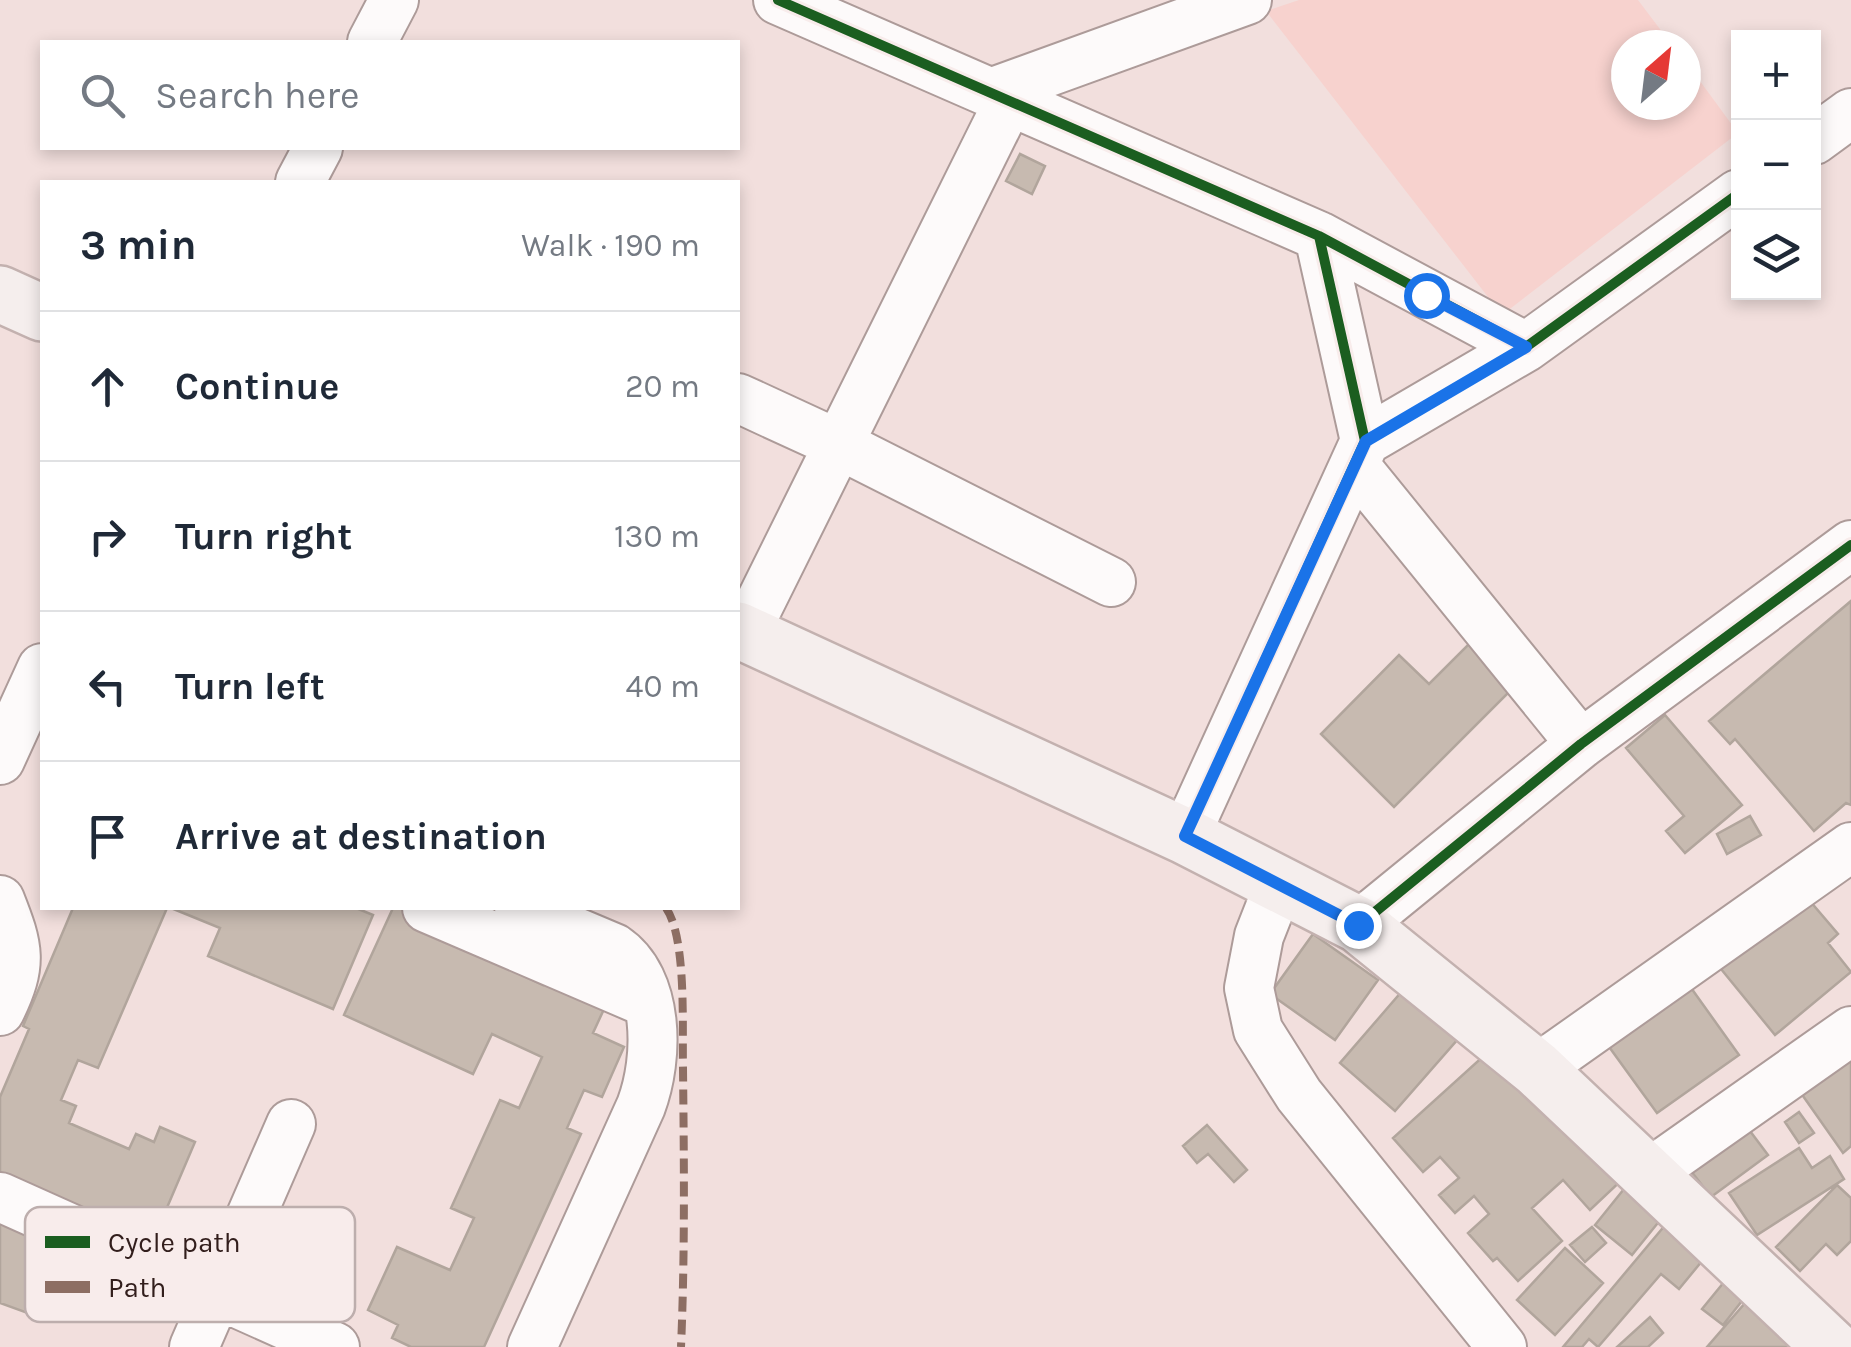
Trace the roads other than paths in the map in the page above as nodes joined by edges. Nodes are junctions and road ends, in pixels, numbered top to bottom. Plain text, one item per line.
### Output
1 (394, 0) edge
2 (778, 0) edge
3 (1248, 0) edge
4 (1157, 15) edge
5 (373, 40) edge
6 (1001, 95) junction
7 (1851, 113) edge
8 (1821, 135) edge
9 (317, 150) edge
10 (301, 180) edge
11 (1731, 199) edge
12 (1318, 236) junction
13 (0, 294) edge
14 (40, 312) edge
15 (1526, 347) junction
16 (740, 399) edge
17 (838, 444) junction
18 (1361, 454) junction
19 (1851, 545) edge
20 (1112, 582) dead end
21 (741, 631) edge
22 (1580, 744) junction
23 (1185, 836) junction
24 (1851, 847) edge
25 (1279, 884) junction
26 (0, 900) edge
27 (431, 910) edge
28 (524, 910) edge
29 (1358, 925) junction
30 (648, 1003) junction
31 (0, 1011) edge
32 (1851, 1032) edge
33 (1537, 1069) junction
34 (290, 1124) dead end
35 (1648, 1174) junction
36 (0, 1197) edge
37 (254, 1207) edge
38 (25, 1208) edge
39 (205, 1322) edge
40 (279, 1322) edge
41 (194, 1347) edge
42 (334, 1347) edge
43 (532, 1347) edge
44 (1502, 1347) edge
45 (1831, 1347) edge

1 - 5 street
2 - 6 street
3 - 4 street
4 - 6 street
6 - 12 street
6 - 17 street
7 - 8 street
9 - 10 street
11 - 15 street
12 - 15 street
12 - 18 street
13 - 14 main road
15 - 18 street
16 - 17 street
17 - 20 street
17 - 21 street
18 - 22 street
18 - 23 street
19 - 22 street
21 - 23 main road
22 - 29 street
23 - 25 main road
24 - 33 street
25 - 29 main road
25 - 44 street
26 - 31 street
27 - 30 street
28 - 30 street
29 - 33 main road
30 - 43 street
32 - 35 street
33 - 35 main road
34 - 37 street
35 - 45 main road
36 - 38 street
39 - 41 street
40 - 42 street

